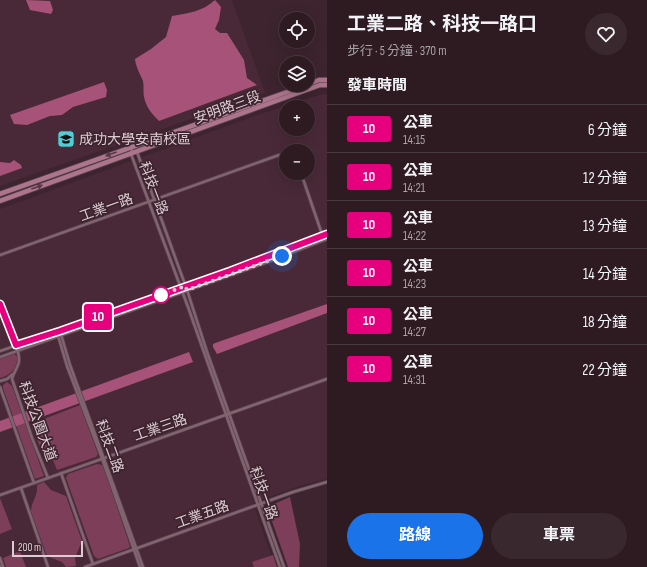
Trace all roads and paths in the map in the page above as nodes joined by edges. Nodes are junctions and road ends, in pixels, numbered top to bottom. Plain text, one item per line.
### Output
1 (327, 80) edge
2 (315, 82) edge
3 (327, 85) edge
4 (287, 92) edge
5 (132, 147) junction
6 (136, 152) junction
7 (131, 154) junction
8 (279, 156) edge
9 (302, 180) edge
10 (0, 194) edge
11 (154, 200) junction
12 (0, 201) edge
13 (149, 202) junction
14 (327, 234) edge
15 (322, 235) junction
16 (325, 240) edge
17 (0, 255) edge
18 (185, 286) junction
19 (180, 287) junction
20 (187, 290) junction
21 (182, 292) junction
22 (0, 304) edge
23 (58, 331) junction
24 (60, 336) junction
25 (16, 345) junction
26 (17, 350) junction
27 (0, 351) edge
28 (0, 357) edge
29 (16, 370) junction
30 (327, 379) edge
31 (0, 381) edge
32 (0, 387) edge
33 (230, 414) junction
34 (226, 415) junction
35 (103, 458) junction
36 (61, 473) junction
37 (48, 478) junction
38 (327, 482) edge
39 (34, 483) junction
40 (21, 488) junction
41 (0, 495) edge
42 (262, 504) junction
43 (258, 505) junction
44 (135, 549) junction
45 (0, 558) edge
46 (93, 564) junction
47 (1, 567) edge
48 (48, 567) edge
49 (85, 567) edge
50 (140, 567) edge
51 (143, 567) edge
52 (280, 567) edge
53 (284, 567) edge

1 - 2 main road, 安明路三段
3 - 6 main road, 安明路三段
4 - 5 main road, 安明路三段
5 - 6 street, 科技一路
5 - 7 street, 科技一路
5 -> 10 main road, 安明路三段
6 - 7 main road, 安明路三段
6 - 11 street, 科技一路
12 -> 7 main road, 安明路三段
7 - 13 street, 科技一路
8 - 11 street, 工業一路
9 - 15 street
11 - 13 street, 工業一路
11 - 18 street, 科技一路
13 - 17 street, 工業一路
13 - 19 street, 科技一路
14 - 15 street
15 - 16 street
15 - 18 street
16 - 20 street
18 - 19 street
18 - 20 street, 科技一路
19 - 21 street, 科技一路
19 - 23 street
20 - 21 street
20 - 33 street, 科技一路
21 - 24 street
21 - 34 street, 科技一路
22 - 25 street, 科技公園大道
23 - 24 street, 科技二路
23 - 25 street
24 - 26 street
24 - 35 street, 科技二路
25 - 26 street, 科技公園大道
25 - 27 street
26 - 28 street
26 - 29 street, 科技公園大道
29 - 31 street, 科技公園大道
29 - 37 street, 科技公園大道
30 - 33 street, 工業三路
32 - 39 street, 科技公園大道
33 - 34 street, 工業三路
33 - 42 street, 科技一路
34 - 35 street, 工業三路
34 - 43 street, 科技一路
35 - 36 street, 工業三路
35 - 44 street, 科技二路
36 - 37 street, 工業三路
36 - 46 street, 科技公園大道
37 - 39 street, 工業三路
38 - 42 street, 工業五路
39 - 40 street, 工業三路
40 - 41 street, 工業三路
40 - 48 street
42 - 43 street, 工業五路
42 - 53 street, 科技一路
43 - 44 street, 工業五路
43 - 52 street, 科技一路
44 - 46 street, 工業五路
44 - 50 street, 科技二路
44 - 51 street, 科技二路
45 - 47 street
46 - 49 street, 工業五路

